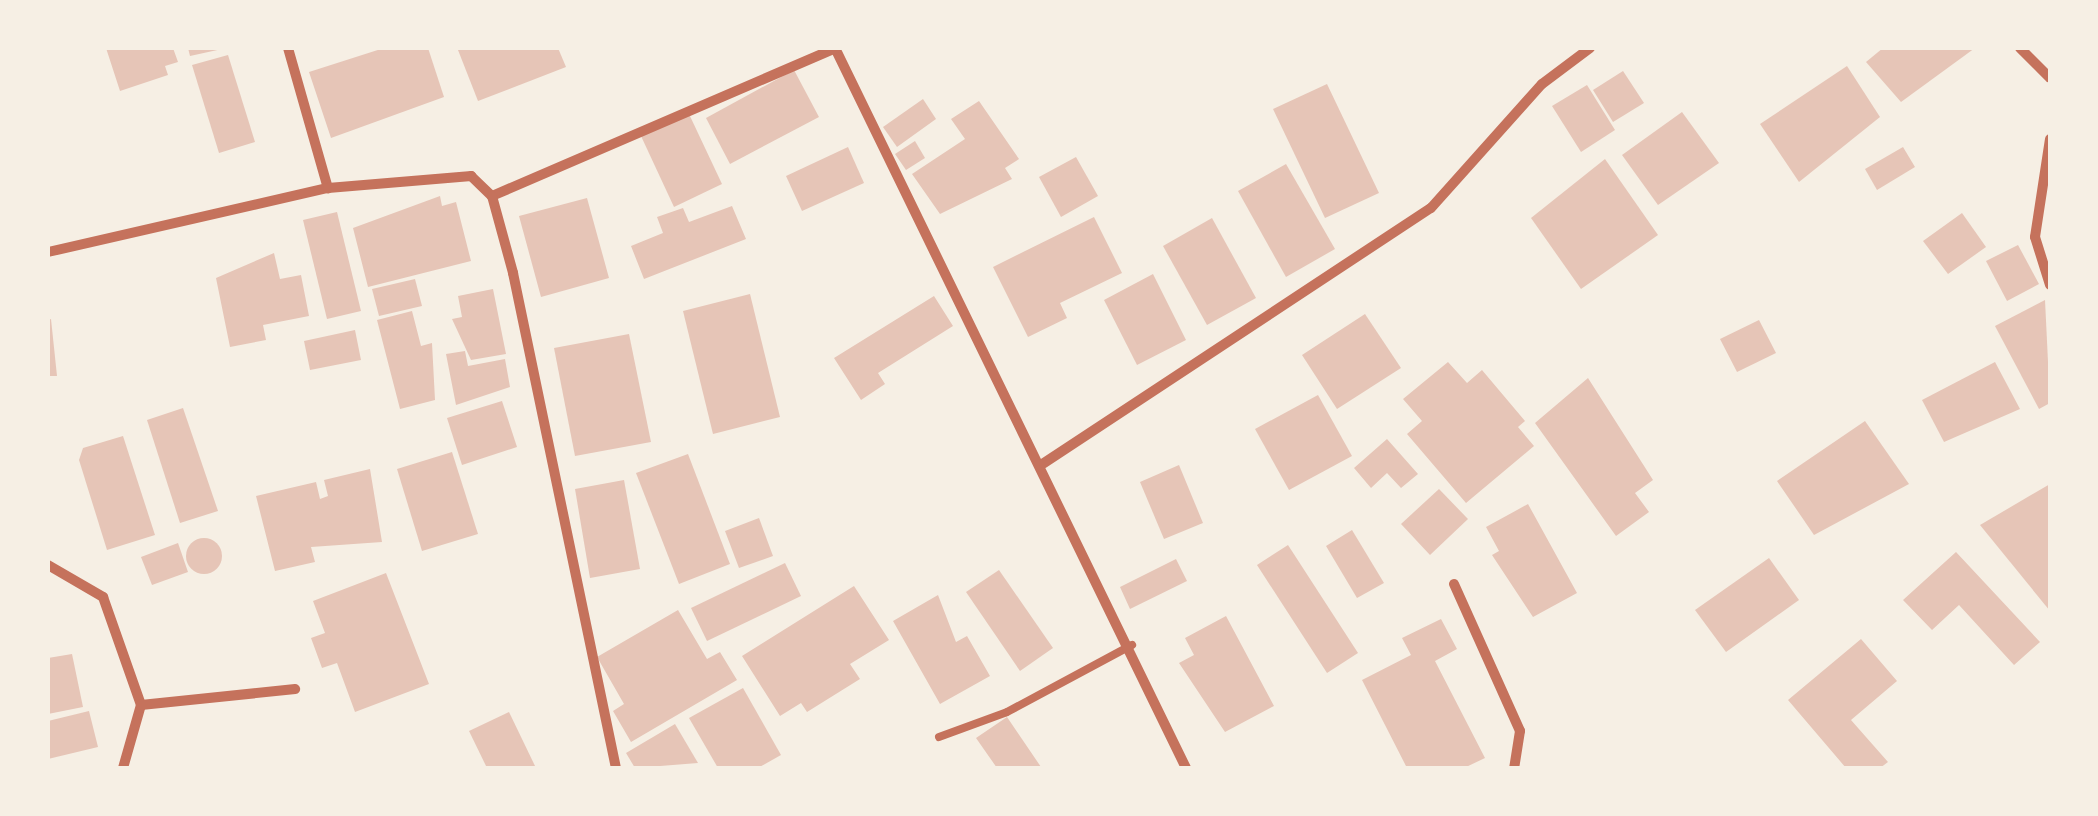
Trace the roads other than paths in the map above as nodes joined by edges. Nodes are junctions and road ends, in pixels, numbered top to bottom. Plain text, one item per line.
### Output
1 (288, 48) edge
2 (835, 48) edge
3 (1590, 48) edge
4 (2020, 48) edge
5 (2050, 78) edge
6 (2050, 139) edge
7 (328, 188) junction
8 (492, 196) junction
9 (48, 252) edge
10 (2050, 285) edge
11 (1044, 464) junction
12 (48, 565) edge
13 (1454, 584) dead end
14 (1132, 645) junction
15 (296, 690) dead end
16 (141, 704) junction
17 (939, 736) dead end
18 (123, 768) edge
19 (616, 768) edge
20 (1186, 768) edge
21 (1514, 768) edge

1 - 7 street
2 - 8 street
2 - 11 street
3 - 11 street
4 - 5 street
6 - 10 street
7 - 8 street
7 - 9 street
8 - 19 street
11 - 14 street
12 - 16 street
13 - 21 street
14 - 17 lane
14 - 20 street
15 - 16 street
16 - 18 street

